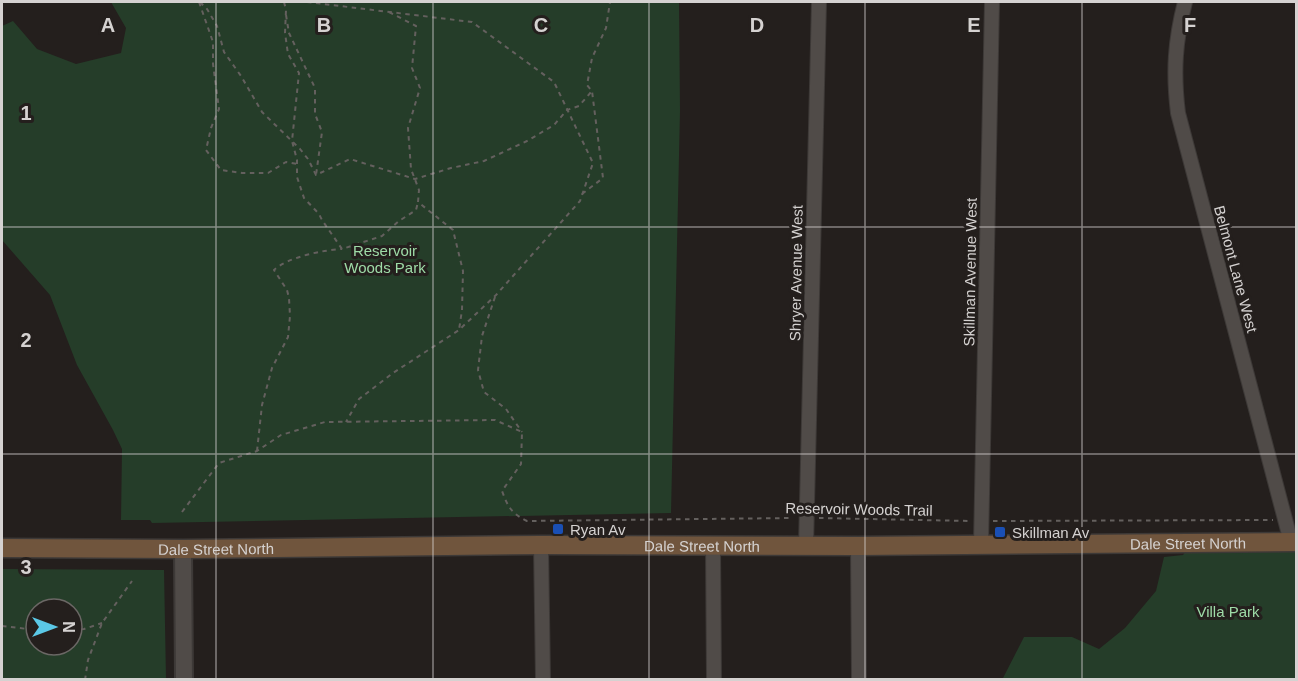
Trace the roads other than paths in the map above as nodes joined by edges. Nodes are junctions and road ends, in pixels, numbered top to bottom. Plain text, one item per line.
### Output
1 (819, 2) edge
2 (992, 2) edge
3 (1185, 2) edge
4 (1294, 542) edge
5 (981, 544) junction
6 (540, 545) junction
7 (712, 546) junction
8 (806, 546) junction
9 (858, 546) junction
10 (2, 548) edge
11 (183, 549) junction
12 (184, 680) edge
13 (543, 680) edge
14 (714, 680) edge
15 (859, 680) edge

1 - 8 street, Shryer Avenue West
2 - 5 street, Skillman Avenue West
3 - 4 street, Belmont Lane West
4 - 5 main road, Dale Street North
5 - 9 main road, Dale Street North
6 - 7 main road, Dale Street North
6 - 11 main road, Dale Street North
6 - 13 street
7 - 8 main road, Dale Street North
7 - 14 street
8 - 9 main road, Dale Street North
9 - 15 street
10 - 11 main road, Dale Street North
11 - 12 street

